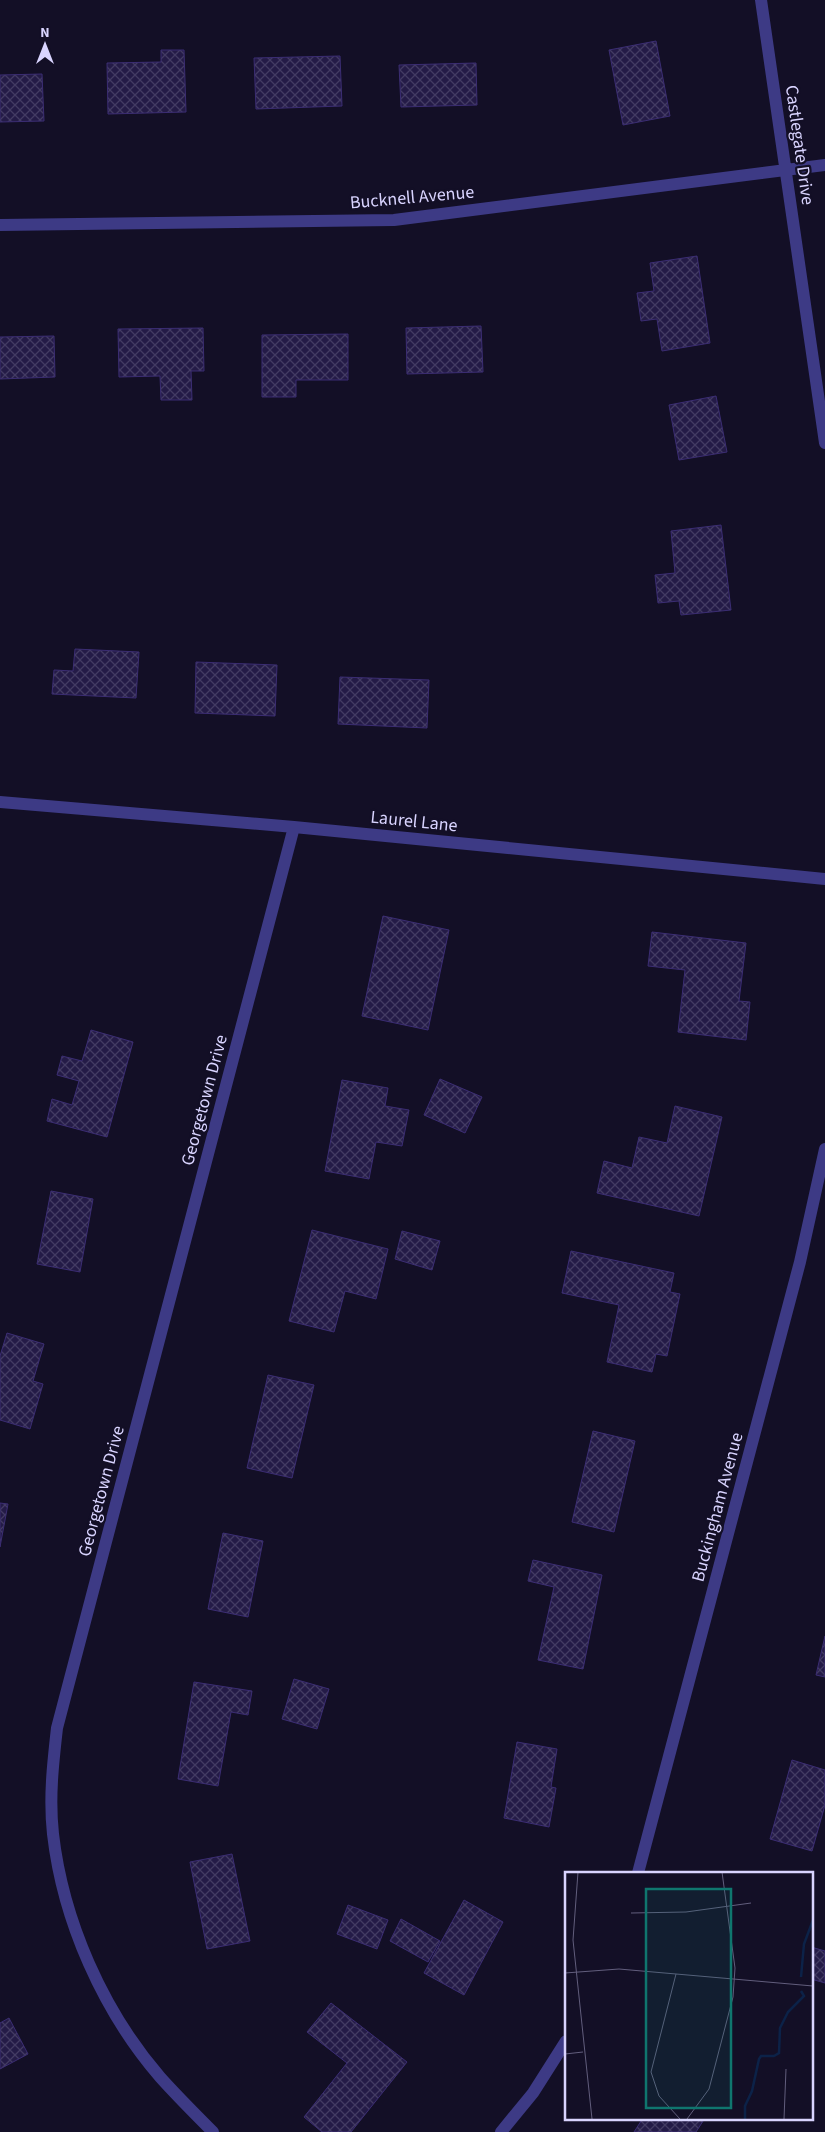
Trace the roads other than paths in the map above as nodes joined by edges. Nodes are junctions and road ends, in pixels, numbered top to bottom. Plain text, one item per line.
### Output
1 (761, 0) edge
2 (825, 165) edge
3 (786, 170) junction
4 (0, 225) edge
5 (825, 443) edge
6 (0, 802) edge
7 (294, 827) junction
8 (825, 879) edge
9 (825, 1149) edge
10 (638, 1872) edge
11 (565, 2043) edge
12 (213, 2132) edge
13 (501, 2132) edge

1 - 3 street, Castlegate Drive
2 - 3 street, Bucknell Avenue
3 - 4 street, Bucknell Avenue
3 - 5 street, Castlegate Drive
6 - 7 street, Laurel Lane
7 - 8 street, Laurel Lane
7 - 12 street, Georgetown Drive
9 - 10 street, Buckingham Avenue
11 - 13 street

